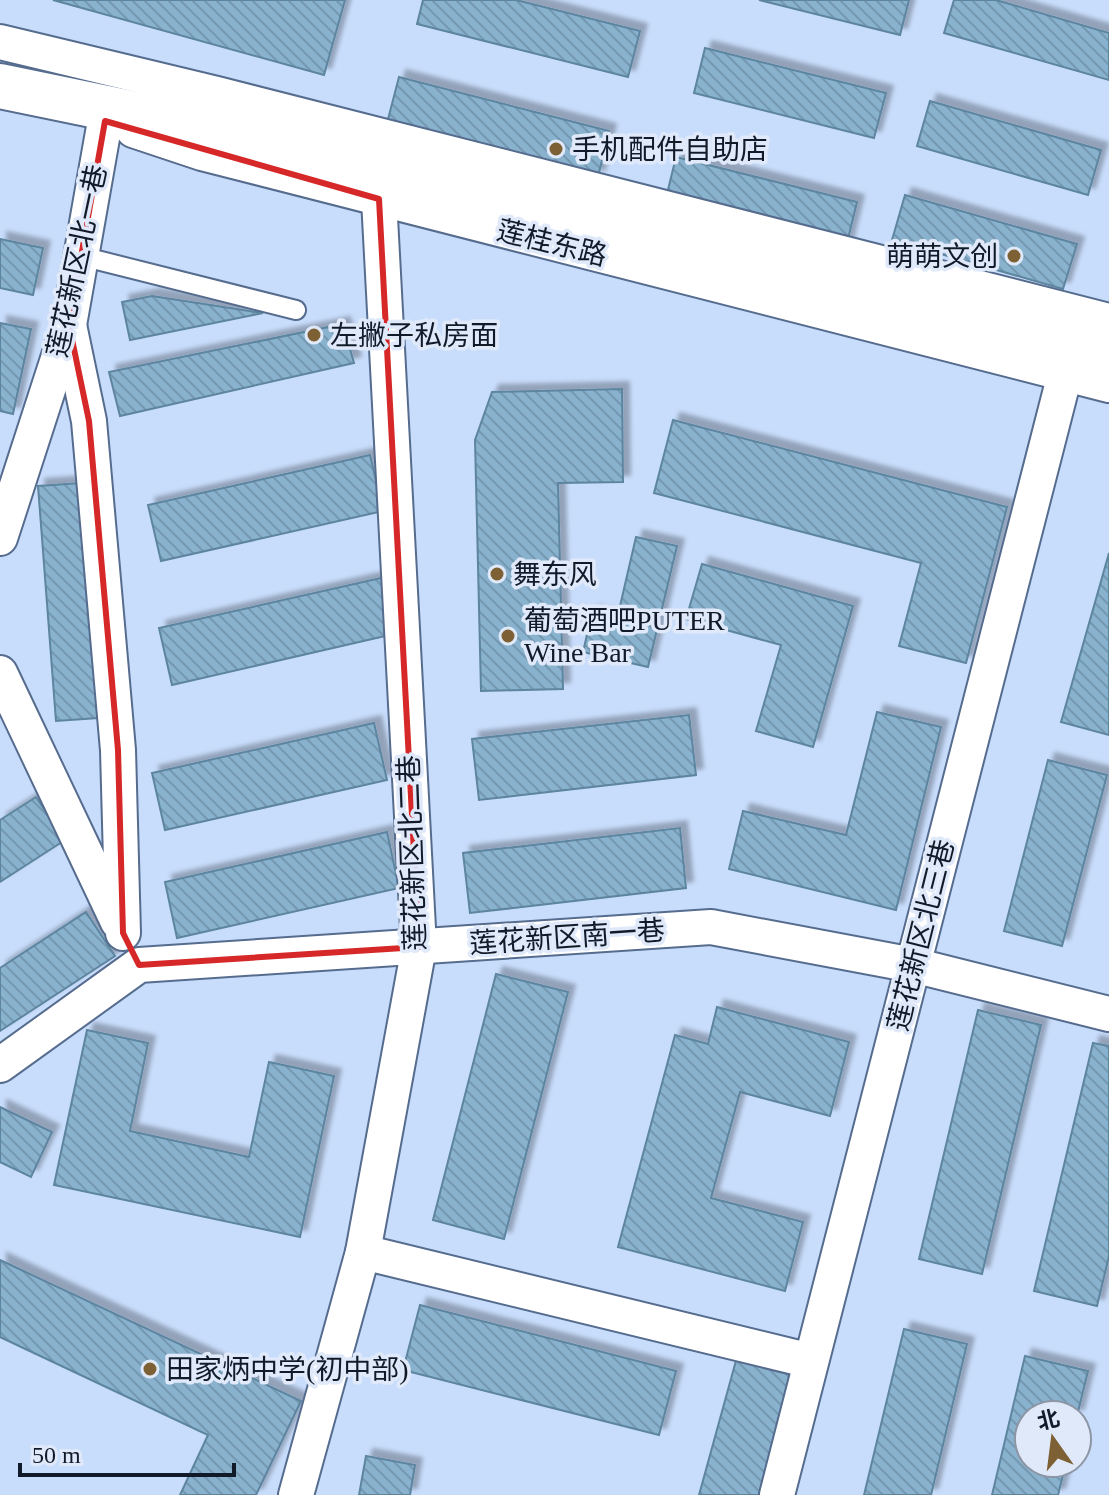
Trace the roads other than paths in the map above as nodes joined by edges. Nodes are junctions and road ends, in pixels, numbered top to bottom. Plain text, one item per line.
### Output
1 (0, 42) edge
2 (0, 86) edge
3 (105, 121) junction
4 (379, 199) junction
5 (81, 256) junction
6 (296, 310) dead end
7 (1109, 321) edge
8 (69, 325) junction
9 (1109, 347) edge
10 (1065, 374) junction
11 (1109, 385) edge
12 (0, 538) edge
13 (0, 673) edge
14 (123, 933) junction
15 (419, 947) junction
16 (139, 965) junction
17 (913, 965) junction
18 (1109, 1014) edge
19 (0, 1065) edge
20 (363, 1252) junction
21 (811, 1361) junction
22 (296, 1495) edge
23 (777, 1495) edge

1 - 7 street
2 - 3 street, 莲桂东路
2 - 9 highway
3 - 4 street, 莲桂东路
3 - 5 street, 莲花新区北一巷
4 - 10 street, 莲桂东路
4 - 15 street, 莲花新区北二巷
5 - 6 lane
5 - 8 street, 莲花新区北一巷
8 - 12 street, 莲花新区北一巷
8 - 14 street
10 - 11 street, 莲桂东路
10 - 17 street, 莲花新区北三巷
13 - 14 street
14 - 16 street
15 - 16 street, 莲花新区南一巷
15 - 17 street, 莲花新区南一巷
15 - 20 street, 莲花新区北二巷
16 - 19 street
17 - 18 street, 莲花新区南一巷
17 - 21 street, 莲花新区北三巷
20 - 21 street
20 - 22 street, 莲花新区北二巷
21 - 23 street, 莲花新区北三巷

